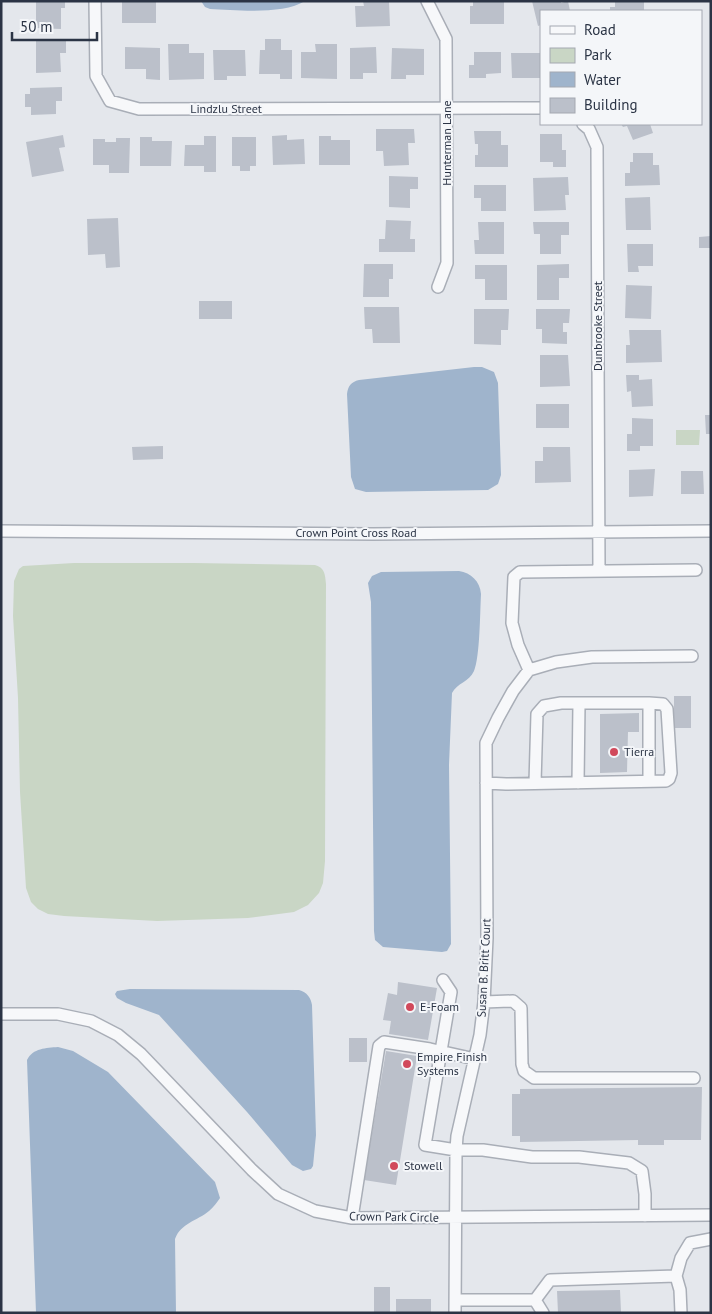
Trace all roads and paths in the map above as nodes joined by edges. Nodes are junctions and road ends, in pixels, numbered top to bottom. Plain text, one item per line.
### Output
1 (95, 1) edge
2 (427, 1) edge
3 (447, 108) junction
4 (540, 108) edge
5 (584, 125) edge
6 (438, 287) dead end
7 (1, 531) edge
8 (711, 531) edge
9 (599, 532) junction
10 (696, 570) dead end
11 (599, 571) junction
12 (692, 656) dead end
13 (529, 670) junction
14 (649, 703) junction
15 (579, 704) junction
16 (649, 782) junction
17 (486, 783) junction
18 (535, 783) junction
19 (578, 783) junction
20 (443, 980) dead end
21 (484, 1002) junction
22 (1, 1014) edge
23 (440, 1052) junction
24 (474, 1059) junction
25 (694, 1078) dead end
26 (456, 1150) junction
27 (711, 1215) edge
28 (645, 1216) junction
29 (352, 1218) junction
30 (456, 1218) junction
31 (711, 1239) edge
32 (676, 1276) junction
33 (455, 1300) junction
34 (535, 1300) junction
35 (455, 1313) edge
36 (543, 1313) edge
37 (681, 1313) edge

1 - 3 street, Lindzlu Street
2 - 3 street, Hunterman Lane
3 - 4 street
3 - 6 street, Hunterman Lane
5 - 9 street, Dunbrooke Street
7 - 9 street, Crown Point Cross Road
8 - 9 street, Crown Point Cross Road
9 - 11 street, Dunbrooke Street
10 - 11 street
11 - 13 street
12 - 13 street
13 - 17 street, Susan B. Britt Court
14 - 15 street
14 - 16 street
14 - 16 street
15 - 18 street
15 - 19 street
16 - 19 street
17 - 18 street
17 - 21 street, Susan B. Britt Court
18 - 19 street
20 - 23 street
21 - 24 street, Susan B. Britt Court
21 - 25 street
22 - 29 street, Crown Park Circle
23 - 24 street
23 - 26 street
23 - 29 street
24 - 26 street, Susan B. Britt Court
26 - 28 street
26 - 30 street, Susan B. Britt Court
27 - 28 street, Crown Park Circle
28 - 30 street, Crown Park Circle
29 - 30 street, Crown Park Circle
30 - 33 street, Susan B. Britt Court
31 - 32 street
32 - 34 street
32 - 37 street
33 - 34 street
33 - 35 street, Susan B. Britt Court
34 - 36 street

